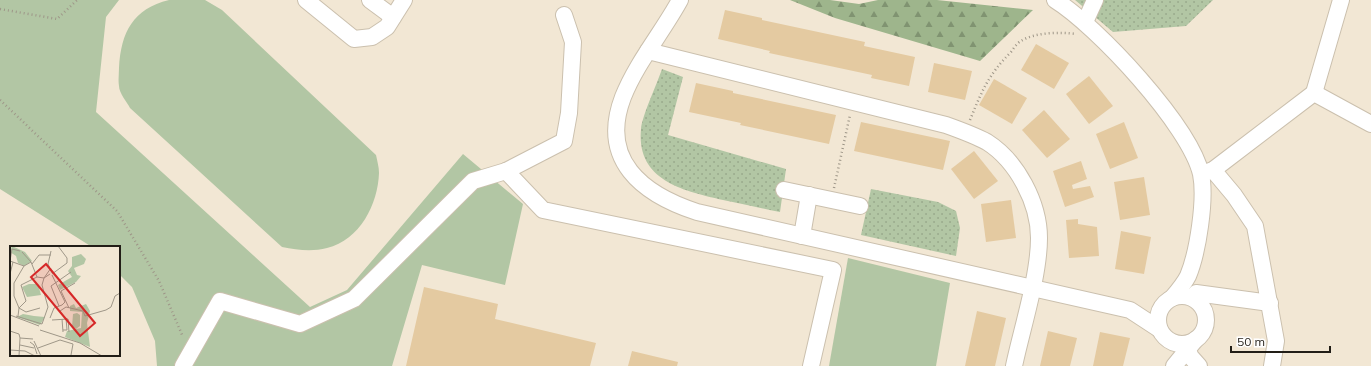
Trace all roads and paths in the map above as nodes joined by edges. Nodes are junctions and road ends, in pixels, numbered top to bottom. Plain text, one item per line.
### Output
1 (77, 0) edge
2 (306, 0) edge
3 (370, 0) edge
4 (404, 0) edge
5 (680, 0) edge
6 (1055, 0) edge
7 (1095, 0) edge
8 (1341, 0) edge
9 (0, 10) edge
10 (564, 15) dead end
11 (393, 17) junction
12 (1083, 29) junction
13 (648, 51) junction
14 (1314, 93) junction
15 (0, 100) edge
16 (853, 102) junction
17 (1371, 124) edge
18 (965, 131) junction
19 (506, 171) junction
20 (1207, 172) junction
21 (784, 190) dead end
22 (809, 195) junction
23 (831, 200) junction
24 (860, 206) dead end
25 (802, 236) junction
26 (1191, 267) junction
27 (1032, 288) junction
28 (1198, 298) junction
29 (1168, 301) junction
30 (1270, 303) junction
31 (1130, 310) junction
32 (1161, 332) junction
33 (1192, 344) junction
34 (186, 360) edge
35 (811, 366) edge
36 (1014, 366) edge
37 (1170, 366) edge
38 (1174, 366) edge
39 (1199, 366) edge
40 (1272, 366) edge

1 - 9 path
2 - 11 street
3 - 11 street
4 - 11 street
5 - 13 street
6 - 12 street
7 - 12 street
8 - 14 street
10 - 19 street
12 - 18 path
12 - 20 street
13 - 16 street
13 - 25 street
14 - 17 street
14 - 20 street
15 - 34 path
16 - 18 street
16 - 23 path
18 - 27 street
19 - 34 street
19 - 35 street
20 - 26 street
20 - 30 street
21 - 22 street
22 - 23 street
22 - 25 street
23 - 24 street
25 - 27 street
26 - 28 street
26 - 29 street
27 - 31 street
27 - 36 street
28 - 29 street
28 - 30 street
28 - 33 street
29 - 31 street
29 - 32 street
30 - 40 street
31 - 32 street
32 - 33 street
32 - 37 street
33 - 38 street
33 - 39 street

